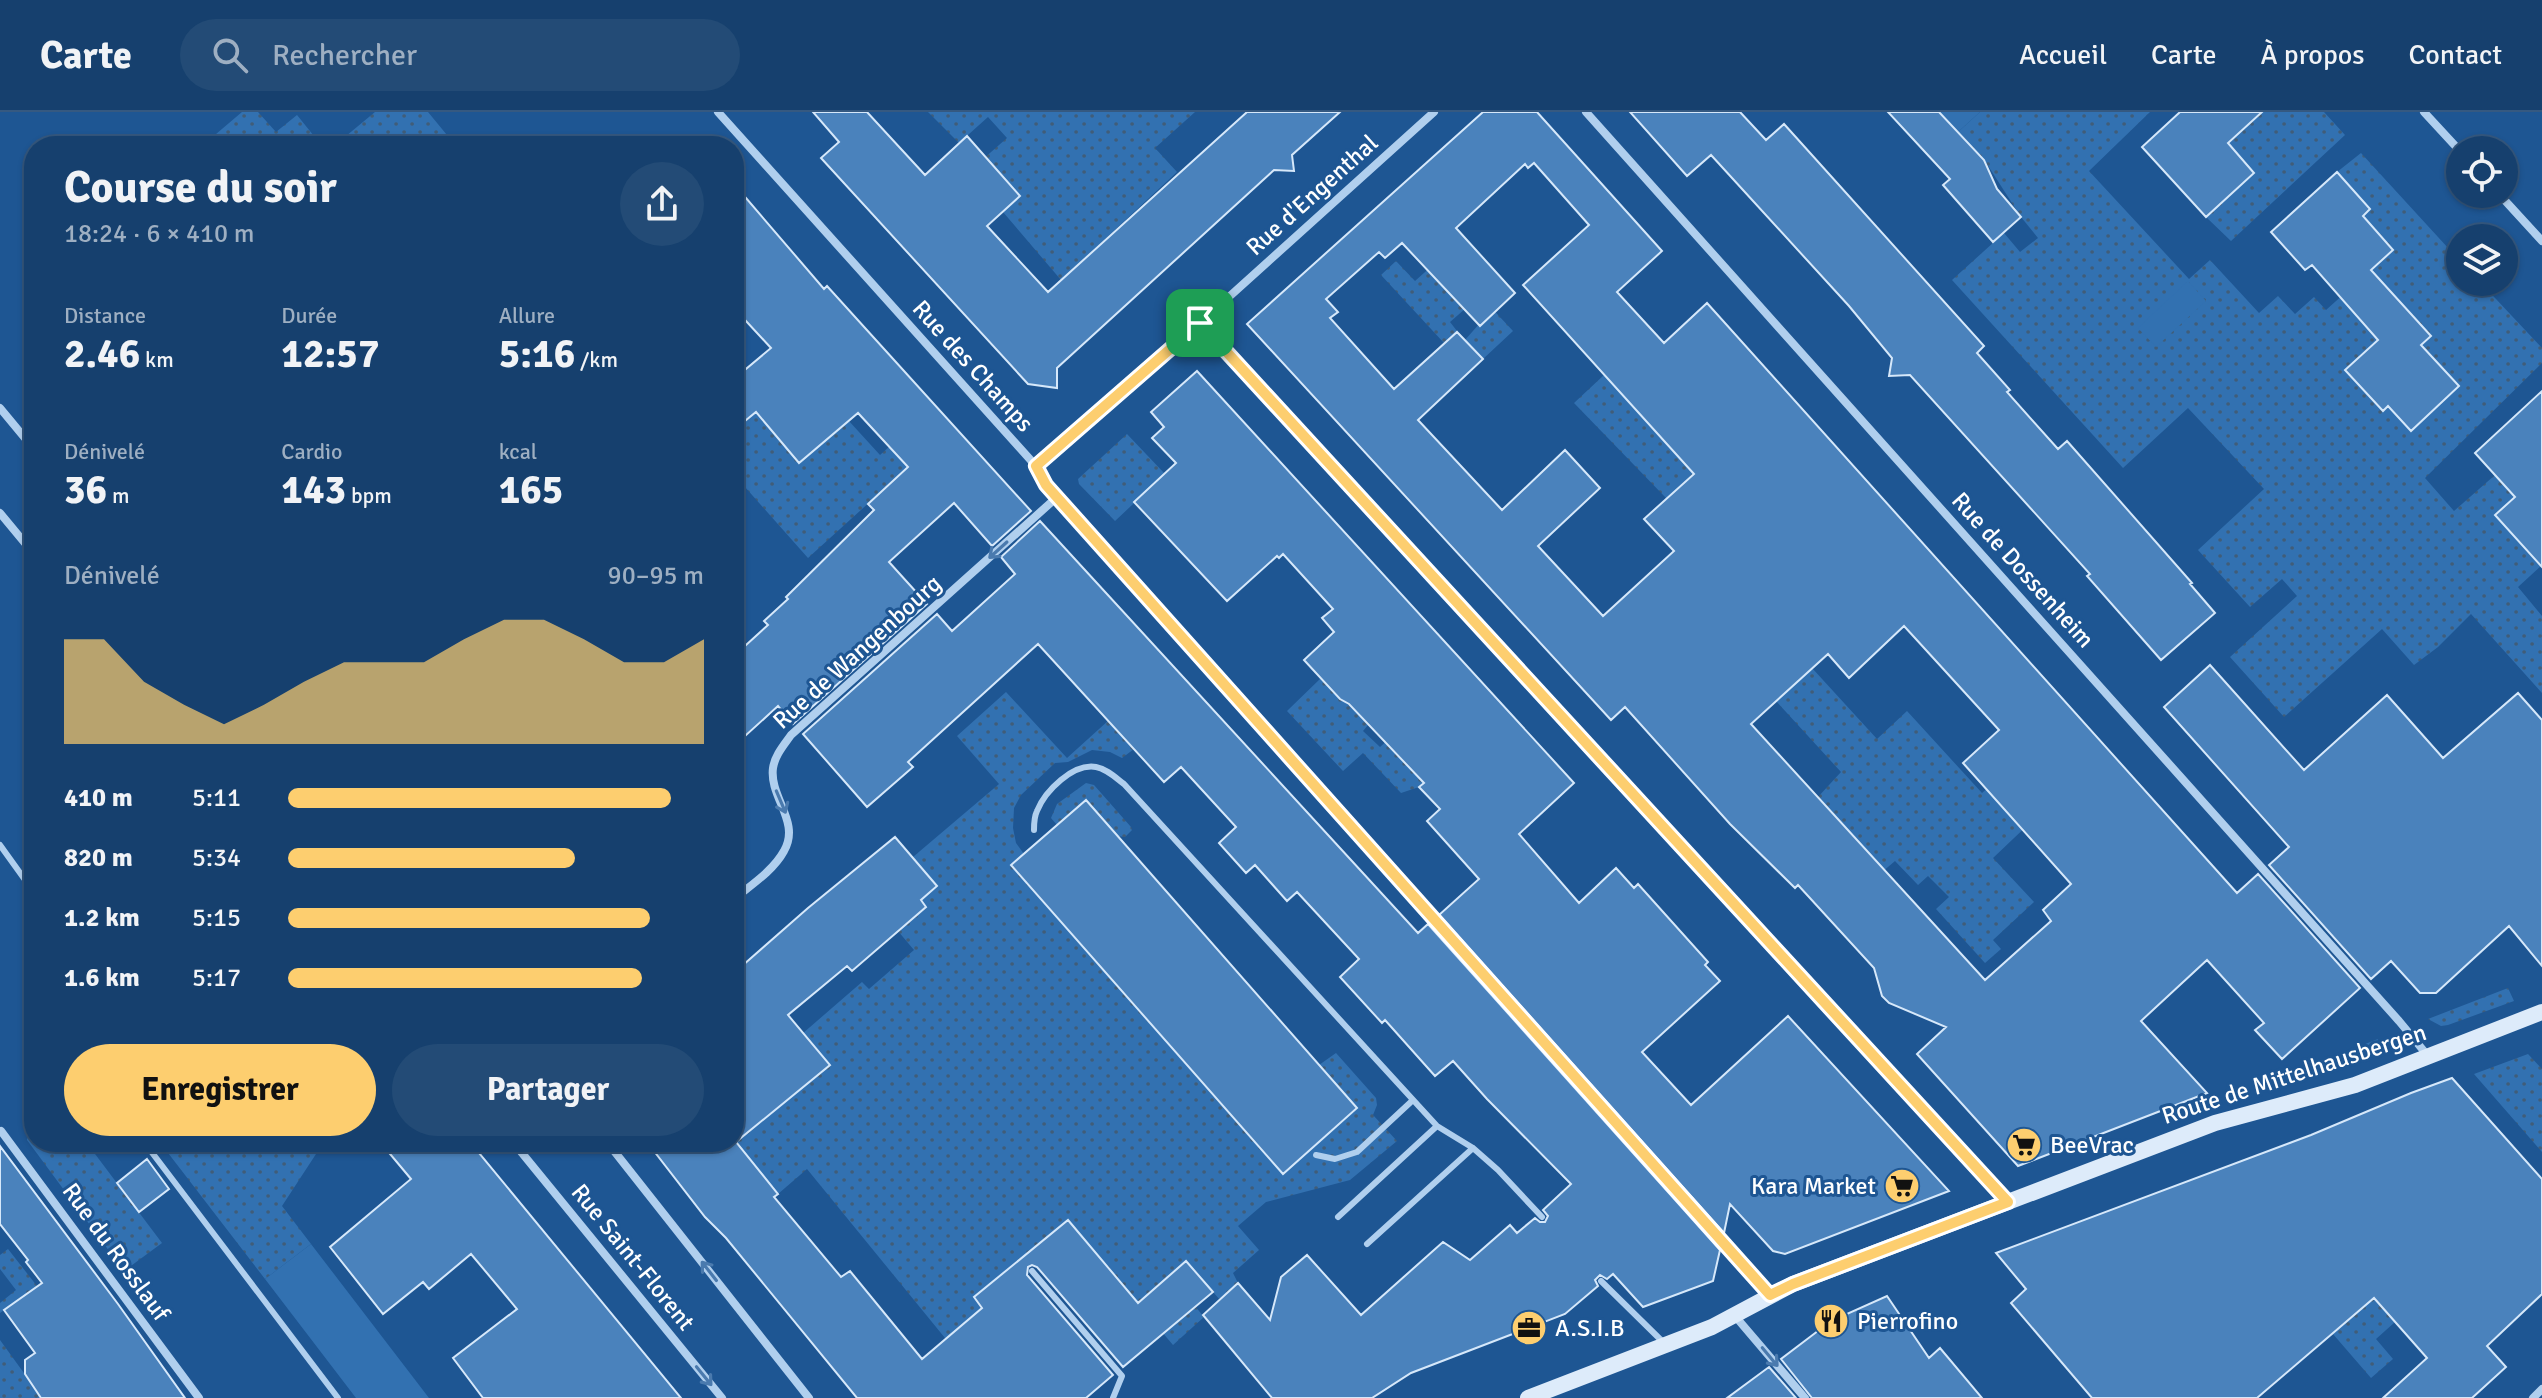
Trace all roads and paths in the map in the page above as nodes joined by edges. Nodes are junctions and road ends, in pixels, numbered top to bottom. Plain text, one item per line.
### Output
1 (718, 112) edge
2 (1434, 112) edge
3 (1586, 112) edge
4 (2424, 112) edge
5 (738, 136) edge
6 (2446, 136) edge
7 (744, 142) edge
8 (2512, 208) edge
9 (2542, 241) edge
10 (1200, 323) junction
11 (0, 408) edge
12 (24, 437) edge
13 (1036, 466) junction
14 (1056, 498) junction
15 (0, 513) edge
16 (24, 542) edge
17 (1034, 830) dead end
18 (0, 845) edge
19 (24, 878) edge
20 (744, 891) edge
21 (2542, 1012) edge
22 (2428, 1056) junction
23 (1413, 1100) junction
24 (1437, 1126) junction
25 (1, 1131) edge
26 (1473, 1148) junction
27 (152, 1152) edge
28 (521, 1152) edge
29 (615, 1152) edge
30 (1316, 1155) dead end
31 (2008, 1202) junction
32 (1338, 1217) dead end
33 (1542, 1217) dead end
34 (1367, 1244) dead end
35 (1032, 1271) dead end
36 (1601, 1281) dead end
37 (1770, 1295) junction
38 (1735, 1316) junction
39 (1666, 1345) junction
40 (2542, 1389) edge
41 (1550, 1394) edge
42 (199, 1398) edge
43 (338, 1398) edge
44 (722, 1398) edge
45 (809, 1398) edge
46 (1113, 1398) edge
47 (1528, 1398) edge
48 (1805, 1398) edge
49 (2533, 1398) edge

1 - 5 street, Rue des Champs
2 - 10 street, Rue d'Engenthal
3 - 22 street, Rue de Dossenheim
4 - 6 street
7 - 13 street, Rue des Champs
8 - 9 street
10 - 13 street, Rue d'Engenthal
10 - 31 street
11 - 12 street
13 - 14 street, Rue des Champs
14 -> 20 street, Rue de Wangenbourg
14 - 37 street, Rue des Champs
15 - 16 street
17 - 23 lane
18 - 19 lane
21 - 22 street, Route de Mittelhausbergen
22 - 31 street, Route de Mittelhausbergen
23 - 24 lane
23 - 30 lane
24 - 26 lane
24 - 32 lane
25 - 42 street, Rue du Rosslauf
26 - 33 lane
26 - 34 lane
27 - 43 lane
28 -> 44 street, Rue Saint-Florent
45 -> 29 street, Rue Saint-Florent
31 - 37 street, Route de Mittelhausbergen
35 - 46 lane
36 - 39 lane
37 - 38 street, Route de Mittelhausbergen
38 - 39 street, Route de Mittelhausbergen
38 -> 48 street
39 - 41 street, Route de Mittelhausbergen
40 - 49 street
41 - 47 street, Route de Mittelhausbergen

